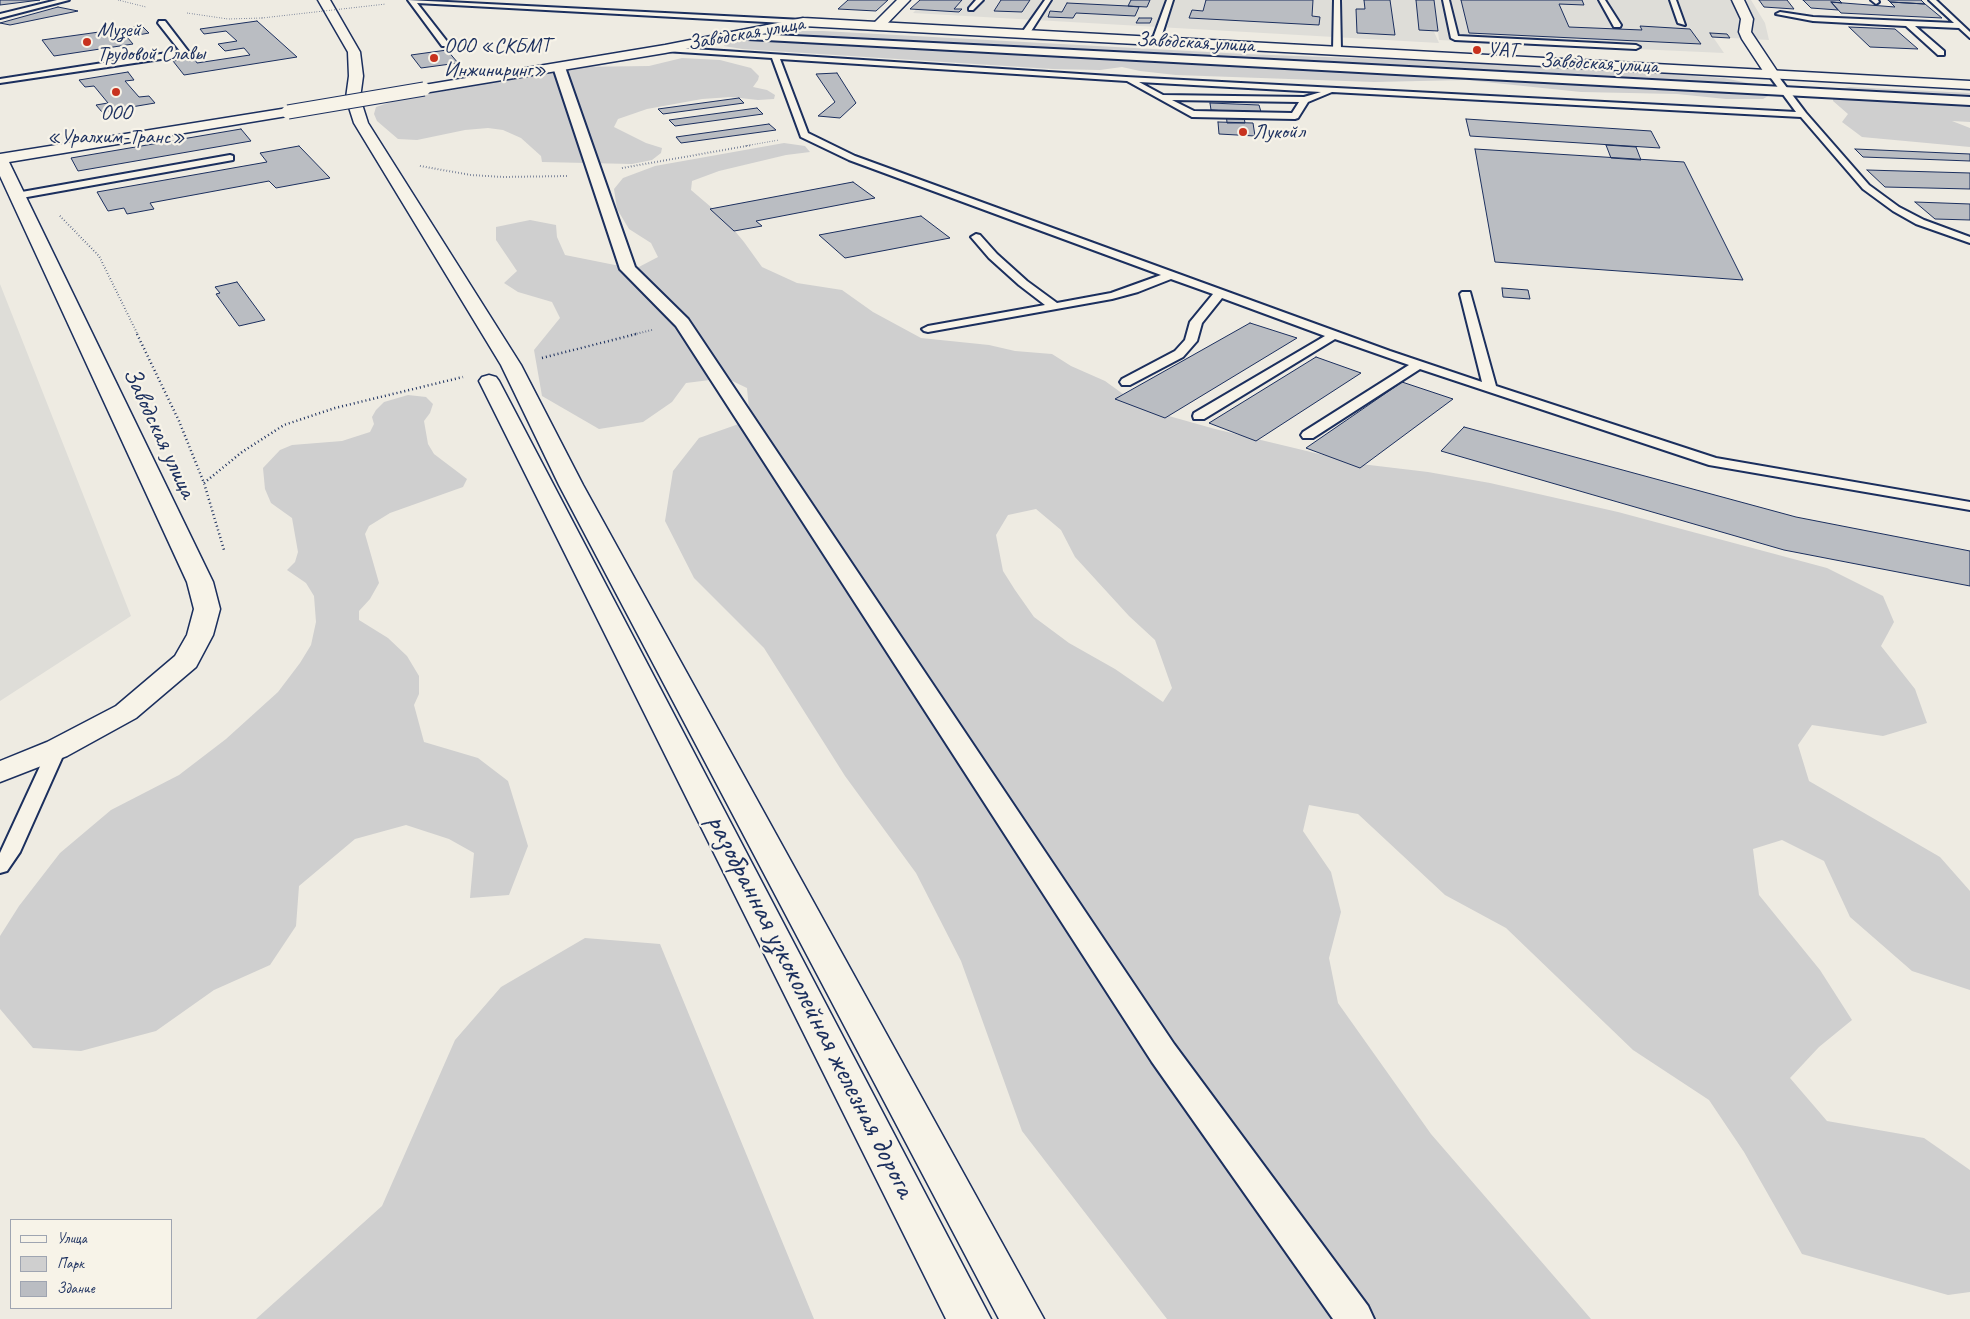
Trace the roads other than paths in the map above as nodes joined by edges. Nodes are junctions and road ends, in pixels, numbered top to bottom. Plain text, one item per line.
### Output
1 (66, 0) edge
2 (324, 0) edge
3 (904, 0) edge
4 (980, 0) edge
5 (1048, 0) edge
6 (1170, 0) edge
7 (1337, 0) edge
8 (1446, 0) edge
9 (1602, 0) edge
10 (1673, 0) edge
11 (1738, 0) edge
12 (1932, 0) edge
13 (411, 1) edge
14 (532, 7) junction
15 (971, 9) dead end
16 (448, 11) dead end
17 (430, 12) dead end
18 (420, 13) junction
19 (1780, 14) dead end
20 (0, 16) edge
21 (803, 22) junction
22 (162, 23) dead end
23 (1682, 23) dead end
24 (1907, 23) junction
25 (1617, 25) dead end
26 (878, 26) junction
27 (1962, 26) junction
28 (1025, 34) junction
29 (733, 36) junction
30 (1970, 36) edge
31 (1156, 41) junction
32 (1510, 41) junction
33 (445, 44) dead end
34 (1636, 48) dead end
35 (665, 49) junction
36 (1337, 50) junction
37 (1941, 52) dead end
38 (775, 57) junction
39 (1513, 60) junction
40 (559, 67) junction
41 (1772, 74) junction
42 (1126, 79) junction
43 (0, 81) edge
44 (1970, 85) edge
45 (1333, 90) junction
46 (1784, 91) junction
47 (1160, 96) junction
48 (1305, 100) junction
49 (1970, 101) edge
50 (1803, 115) junction
51 (230, 158) dead end
52 (0, 159) edge
53 (16, 196) junction
54 (976, 236) dead end
55 (1970, 240) edge
56 (1171, 275) junction
57 (1220, 293) junction
58 (1466, 294) dead end
59 (1054, 306) junction
60 (928, 329) dead end
61 (1334, 335) junction
62 (1418, 365) junction
63 (500, 373) junction
64 (1126, 382) dead end
65 (1490, 388) junction
66 (1199, 416) dead end
67 (1308, 435) dead end
68 (571, 485) junction
69 (1970, 506) edge
70 (650, 694) junction
71 (57, 749) junction
72 (0, 772) edge
73 (0, 866) edge
74 (969, 1319) edge
75 (1022, 1319) edge
76 (1355, 1319) edge

1 - 20 lane
2 - 63 street
3 - 26 street
4 - 15 lane
5 - 28 lane
6 - 31 lane
7 - 36 lane
8 - 32 lane
9 - 25 lane
10 - 23 lane
11 - 41 street
12 - 27 lane
13 - 14 lane
13 - 18 lane
14 - 16 lane
14 - 21 lane
17 - 18 lane
18 - 33 lane
19 - 24 lane
21 - 26 street, Заводская улица
21 - 29 street, Заводская улица
22 - 43 lane
24 - 27 lane
24 - 37 lane
26 - 28 street, Заводская улица
27 - 30 lane
28 - 31 street, Заводская улица
29 - 35 street, Заводская улица
29 - 46 street
31 - 36 street, Заводская улица
32 - 34 lane
32 - 39 lane
35 - 38 lane
35 - 40 street, Заводская улица
36 - 39 street, Заводская улица
38 - 42 lane
38 - 56 lane
39 - 41 street, Заводская улица
40 - 52 street, Заводская улица, bridge
40 - 76 street
41 - 44 street, Заводская улица
41 - 46 lane
42 - 45 lane
42 - 47 lane
45 - 48 lane
45 - 50 lane
46 - 49 street
46 - 50 lane
47 - 48 lane
47 - 48 lane
50 - 55 lane
51 - 53 lane
52 - 53 street, Заводская улица
53 - 71 street, Заводская улица
54 - 59 lane
56 - 57 lane
56 - 59 lane
57 - 61 lane
57 - 64 lane
58 - 65 lane
59 - 60 lane
61 - 62 lane
61 - 66 lane
62 - 65 lane
62 - 67 lane
63 - 68 street
63 - 70 street, разобранная узкоколейная железная дорога
65 - 69 lane
68 - 70 street, разобранная узкоколейная железная дорога
68 - 75 street
70 - 74 street, разобранная узкоколейная железная дорога
71 - 72 street, Заводская улица
71 - 73 lane

